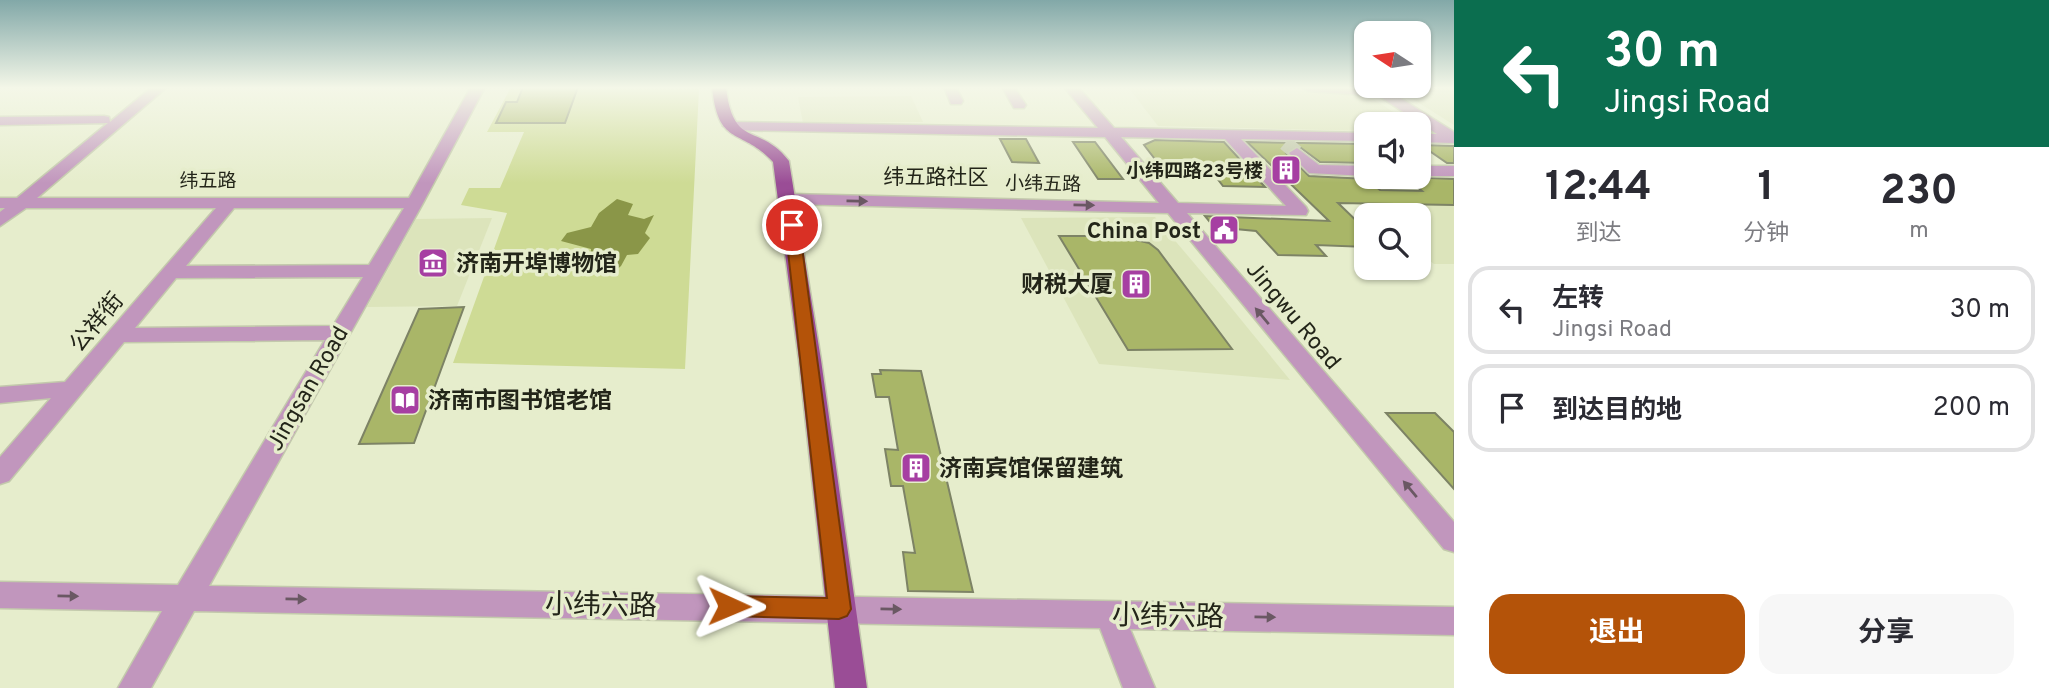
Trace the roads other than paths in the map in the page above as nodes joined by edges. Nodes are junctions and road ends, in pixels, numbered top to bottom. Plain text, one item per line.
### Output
1 (122, 119) edge
2 (461, 119) edge
3 (725, 119) edge
4 (1098, 119) edge
5 (1424, 119) edge
6 (104, 120) joint
7 (0, 121) edge
8 (730, 126) junction
9 (1108, 131) junction
10 (1228, 134) junction
11 (1354, 138) edge
12 (1431, 138) edge
13 (1454, 139) edge
14 (1286, 144) junction
15 (1354, 171) edge
16 (1431, 171) edge
17 (1454, 171) edge
18 (789, 199) junction
19 (230, 202) junction
20 (0, 203) edge
21 (21, 203) junction
22 (415, 203) junction
23 (1170, 207) junction
24 (0, 221) edge
25 (376, 271) junction
26 (170, 272) junction
27 (339, 333) junction
28 (117, 335) junction
29 (70, 390) junction
30 (0, 395) edge
31 (0, 474) edge
32 (1454, 541) edge
33 (0, 595) edge
34 (185, 597) junction
35 (839, 609) junction
36 (1109, 614) junction
37 (1454, 621) edge
38 (134, 688) edge
39 (851, 688) edge
40 (1139, 688) edge

1 - 21 street
2 - 22 street, Jingsan Road
3 - 8 main road
4 - 9 street, Jingwu Road
5 - 13 street
6 - 7 street
6 - 20 street
8 - 9 street
8 - 18 main road
9 - 10 street
9 - 23 street, Jingwu Road
10 - 14 street
10 - 23 street, 小纬五路
11 - 14 street
12 - 13 street
14 - 15 street
16 - 17 street
18 -> 23 street, 小纬五路
18 - 35 main road
19 - 21 street, 纬五路
19 - 22 street, 纬五路
19 - 26 street, 公祥街
20 - 21 street, 纬五路
21 - 24 street
22 - 25 street, Jingsan Road
32 -> 23 street, Jingwu Road
25 - 26 street
25 - 27 street, Jingsan Road
26 - 28 street, 公祥街
27 - 28 street
27 - 34 street, Jingsan Road
28 - 29 street, 公祥街
29 - 30 street
29 - 31 street, 公祥街
33 -> 34 street, 小纬六路
34 -> 35 street, 小纬六路
34 - 38 street, Jingsan Road
35 -> 36 street, 小纬六路
35 - 39 main road
36 -> 37 street, 小纬六路
36 - 40 street

